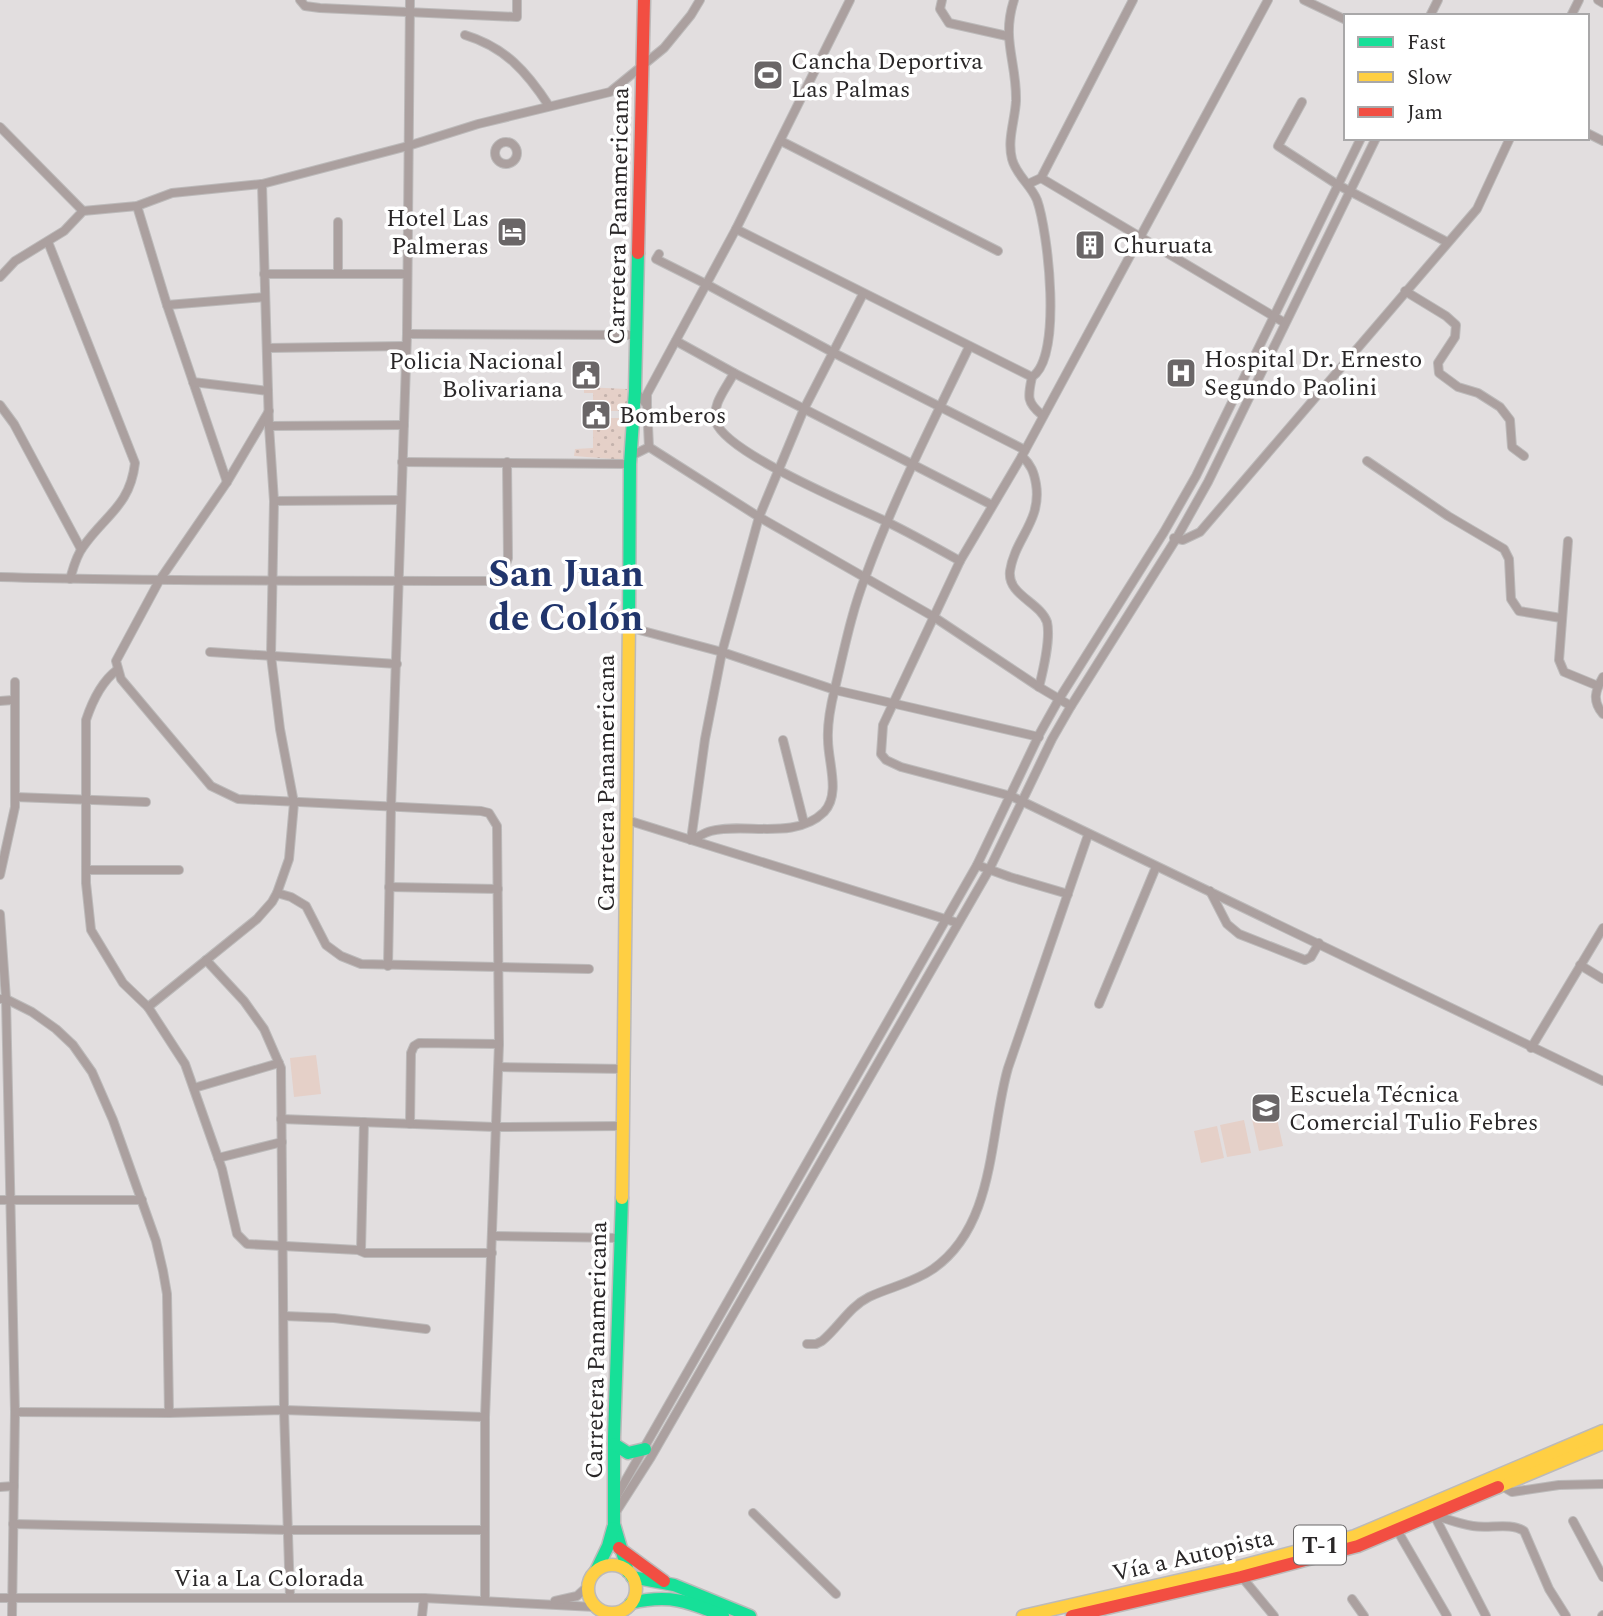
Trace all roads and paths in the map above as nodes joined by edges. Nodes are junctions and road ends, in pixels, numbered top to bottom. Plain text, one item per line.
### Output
1 (300, 0) edge
2 (410, 0) edge
3 (517, 0) edge
4 (644, 0) edge
5 (700, 0) edge
6 (850, 0) edge
7 (942, 0) edge
8 (1014, 0) edge
9 (1133, 0) edge
10 (1268, 0) edge
11 (1304, 0) edge
12 (1598, 0) edge
13 (1603, 3) edge
14 (410, 11) junction
15 (1344, 19) edge
16 (465, 35) dead end
17 (1007, 36) junction
18 (643, 67) junction
19 (1302, 102) dead end
20 (549, 106) junction
21 (2, 133) edge
22 (1360, 140) edge
23 (1375, 140) edge
24 (1509, 140) edge
25 (781, 141) junction
26 (408, 146) junction
27 (1041, 178) junction
28 (262, 184) junction
29 (1028, 184) junction
30 (1338, 185) junction
31 (1350, 191) junction
32 (137, 206) junction
33 (83, 211) junction
34 (338, 222) dead end
35 (736, 229) junction
36 (1139, 235) junction
37 (48, 242) junction
38 (1447, 242) junction
39 (998, 251) dead end
40 (659, 254) dead end
41 (338, 273) junction
42 (264, 274) junction
43 (406, 274) junction
44 (0, 277) edge
45 (706, 284) junction
46 (1405, 291) junction
47 (863, 294) junction
48 (265, 297) junction
49 (167, 305) junction
50 (1273, 317) junction
51 (1285, 323) junction
52 (407, 334) junction
53 (637, 335) junction
54 (676, 341) junction
55 (406, 346) junction
56 (969, 347) junction
57 (268, 348) junction
58 (834, 354) junction
59 (734, 373) junction
60 (1032, 377) junction
61 (193, 382) junction
62 (268, 391) junction
63 (635, 391) junction
64 (0, 405) edge
65 (648, 405) junction
66 (940, 407) junction
67 (804, 409) junction
68 (269, 411) junction
69 (1042, 415) junction
70 (404, 425) junction
71 (269, 426) junction
72 (649, 447) junction
73 (1023, 453) junction
74 (1524, 456) dead end
75 (630, 458) junction
76 (1367, 461) dead end
77 (402, 462) junction
78 (507, 462) junction
79 (912, 464) junction
80 (778, 470) junction
81 (227, 482) junction
82 (401, 500) junction
83 (274, 501) junction
84 (992, 505) junction
85 (759, 517) junction
86 (887, 522) junction
87 (1164, 532) junction
88 (1175, 539) junction
89 (1567, 541) dead end
90 (81, 549) junction
91 (961, 561) junction
92 (0, 577) edge
93 (865, 577) junction
94 (70, 579) junction
95 (271, 579) junction
96 (400, 580) junction
97 (159, 581) junction
98 (934, 617) junction
99 (1561, 618) junction
100 (628, 627) junction
101 (210, 652) dead end
102 (722, 652) junction
103 (271, 656) junction
104 (397, 664) junction
105 (117, 670) junction
106 (1603, 677) edge
107 (15, 682) dead end
108 (1598, 686) junction
109 (1039, 687) junction
110 (835, 690) junction
111 (1059, 699) junction
112 (13, 700) junction
113 (0, 701) edge
114 (893, 704) junction
115 (1071, 706) junction
116 (1603, 714) edge
117 (1039, 737) junction
118 (783, 740) dead end
119 (1011, 796) junction
120 (15, 797) junction
121 (87, 799) junction
122 (1023, 801) junction
123 (146, 802) dead end
124 (294, 803) junction
125 (391, 807) junction
126 (627, 820) junction
127 (804, 822) junction
128 (1087, 835) junction
129 (691, 840) junction
130 (978, 864) junction
131 (1156, 867) junction
132 (86, 870) junction
133 (180, 870) dead end
134 (989, 870) junction
135 (0, 875) edge
136 (389, 887) junction
137 (498, 889) junction
138 (1210, 891) junction
139 (277, 893) junction
140 (1068, 894) junction
141 (0, 914) edge
142 (946, 918) junction
143 (958, 923) junction
144 (1603, 928) edge
145 (1319, 943) junction
146 (206, 960) junction
147 (1580, 965) junction
148 (388, 966) junction
149 (499, 967) junction
150 (589, 968) dead end
151 (1603, 979) edge
152 (3, 999) edge
153 (1100, 1004) dead end
154 (148, 1007) junction
155 (499, 1044) junction
156 (1531, 1048) junction
157 (279, 1063) junction
158 (499, 1067) junction
159 (625, 1069) junction
160 (1603, 1082) edge
161 (194, 1088) junction
162 (281, 1119) junction
163 (364, 1122) junction
164 (410, 1124) junction
165 (624, 1126) junction
166 (495, 1127) junction
167 (282, 1142) junction
168 (218, 1158) junction
169 (0, 1200) edge
170 (11, 1200) junction
171 (142, 1200) junction
172 (493, 1236) junction
173 (619, 1238) junction
174 (284, 1245) junction
175 (361, 1250) junction
176 (492, 1253) junction
177 (284, 1315) junction
178 (426, 1329) dead end
179 (807, 1344) dead end
180 (284, 1410) junction
181 (15, 1412) junction
182 (169, 1413) junction
183 (485, 1417) junction
184 (1603, 1432) edge
185 (1603, 1443) edge
186 (614, 1444) junction
187 (645, 1449) junction
188 (1603, 1484) edge
189 (14, 1486) junction
190 (1502, 1486) junction
191 (0, 1487) edge
192 (615, 1500) junction
193 (753, 1513) dead end
194 (1434, 1515) junction
195 (614, 1520) junction
196 (1573, 1521) dead end
197 (13, 1524) junction
198 (288, 1530) junction
199 (484, 1530) junction
200 (1397, 1530) junction
201 (619, 1548) junction
202 (596, 1571) junction
203 (1240, 1572) junction
204 (630, 1574) junction
205 (1603, 1577) edge
206 (668, 1584) junction
207 (588, 1586) junction
208 (835, 1594) dead end
209 (290, 1597) junction
210 (0, 1598) edge
211 (12, 1598) junction
212 (424, 1598) junction
213 (1352, 1599) dead end
214 (485, 1601) junction
215 (538, 1604) junction
216 (624, 1610) edge
217 (599, 1611) edge
218 (12, 1616) edge
219 (422, 1616) edge
220 (723, 1616) edge
221 (750, 1616) edge
222 (1023, 1616) edge
223 (1072, 1616) edge
224 (1273, 1616) edge
225 (1364, 1616) edge
226 (1447, 1616) edge
227 (1486, 1616) edge
228 (1566, 1616) edge

1 - 14 street
2 - 14 street
3 - 14 street
4 - 18 main road, Carretera Panamericana
5 - 18 street
6 - 25 street
7 - 17 street
8 - 17 street
9 - 27 street
10 - 36 street
11 - 15 street
12 - 13 street
14 - 26 street
16 - 20 street
17 - 29 street
18 - 20 street
18 - 53 main road, Carretera Panamericana
19 - 30 street
20 - 26 street
21 - 33 street
22 - 30 street
23 - 31 street
24 - 38 street
25 - 35 street
25 - 39 street
26 - 28 street
26 - 43 street
27 - 29 street
27 - 36 street
28 - 32 street
28 - 42 street
29 - 60 street
30 - 31 street
30 - 50 street
31 - 38 street
31 - 51 street
32 - 33 street
32 - 49 street
33 - 37 street
34 - 41 street
35 - 45 street
35 - 47 street
36 - 50 street
36 - 69 street
37 - 44 street
37 - 90 street
38 - 46 street
40 - 45 street
41 - 42 street
41 - 43 street
42 - 48 street
43 - 52 street
45 - 54 street
45 - 58 street
46 - 74 street
46 - 88 street
47 - 56 street
47 - 58 street
48 - 49 street
48 - 57 street
49 - 61 street
50 - 51 street
50 - 87 street
51 - 88 street
52 - 53 street
52 - 55 street
53 - 63 main road, Carretera Panamericana
54 - 59 street
54 - 65 street
55 - 57 street
55 - 70 street
56 - 60 street
56 - 66 street
57 - 62 street
58 - 66 street
58 - 67 street
59 - 67 street
59 - 80 street
60 - 69 street
61 - 62 street
61 - 81 street
62 - 68 street
63 - 65 street
63 - 75 main road, Carretera Panamericana
64 - 90 street
65 - 72 street
66 - 73 street
66 - 79 street
67 - 79 street
67 - 80 street
68 - 71 street
68 - 81 street
69 - 73 street
70 - 71 street
70 - 77 street
71 - 83 street
72 - 75 street
72 - 85 street
73 - 84 street
73 - 109 street
75 - 78 street
75 - 100 main road, Carretera Panamericana
76 - 99 street
77 - 78 street
77 - 82 street
78 - 96 street
79 - 84 street
79 - 86 street
80 - 85 street
80 - 86 street
81 - 97 street
82 - 83 street
82 - 96 street
83 - 95 street
84 - 91 street
85 - 93 street
85 - 102 street
86 - 91 street
86 - 93 street
87 - 88 street
87 - 111 street
88 - 115 street
89 - 99 street
90 - 94 street
91 - 98 street
92 - 94 street
93 - 98 street
93 - 110 street
94 - 97 street
95 - 96 street
95 - 97 street
95 - 103 street
96 - 104 street
97 - 105 street
98 - 109 street
98 - 114 street
99 - 108 street
100 - 102 street
100 - 126 main road, Carretera Panamericana
101 - 103 street
102 - 110 street
102 - 129 street
103 - 104 street
103 - 124 street
104 - 125 street
105 - 121 street
105 - 124 street
106 - 108 street
107 - 112 street
108 - 116 street
109 - 111 street
110 - 114 street
110 - 127 street
111 - 115 street
111 - 117 street
112 - 113 street
112 - 120 street
114 - 117 street
114 - 119 street
115 - 122 street
117 - 119 street
118 - 127 street
119 - 122 street
119 - 130 street
120 - 121 street
120 - 135 street
121 - 123 street
121 - 132 street
122 - 128 street
122 - 134 street
124 - 125 street
124 - 139 street
125 - 136 street
125 - 137 street
126 - 129 street
126 - 159 main road, Carretera Panamericana
127 - 129 street
128 - 131 street
128 - 140 street
129 - 142 street
130 - 134 street
130 - 142 street
131 - 138 street
131 - 153 street
132 - 133 street
132 - 154 street
134 - 140 street
134 - 143 street
136 - 137 street
136 - 148 street
137 - 149 street
138 - 145 street
138 - 145 street
139 - 146 street
139 - 148 street
140 - 179 street
141 - 152 street
142 - 143 street
142 - 187 street
143 - 195 street
144 - 147 street
145 - 156 street
146 - 154 street
146 - 157 street
147 - 151 street
147 - 156 street
148 - 149 street
149 - 150 street
149 - 155 street
152 - 170 street
152 - 171 street
154 - 161 street
155 - 158 street
155 - 164 street
156 - 160 street
157 - 161 street
157 - 162 street
158 - 159 street
158 - 166 street
159 - 165 main road, Carretera Panamericana
161 - 168 street
162 - 163 street
162 - 167 street
163 - 164 street
163 - 175 street
164 - 166 street
165 - 166 street
165 - 173 main road, Carretera Panamericana
166 - 172 street
167 - 168 street
167 - 174 street
168 - 174 street
169 - 170 street
170 - 171 street
170 - 181 street
171 - 182 street
172 - 173 street
172 - 176 street
173 - 186 main road, Carretera Panamericana
174 - 175 street
174 - 177 street
175 - 176 street
176 - 183 street
177 - 178 street
177 - 180 street
180 - 182 street
180 - 183 street
180 - 198 street
181 - 182 street
181 - 189 street
183 - 199 street
184 - 203 main road, Vía a Autopista / T-1
185 - 190 main road, Vía a Autopista / T-1
186 - 187 main road
186 - 192 main road, Carretera Panamericana
187 - 192 street
188 - 190 street
189 - 191 street
189 - 197 street
190 - 194 main road, Vía a Autopista / T-1
192 - 195 main road, Carretera Panamericana
193 - 208 street
194 - 200 main road, Vía a Autopista / T-1
194 - 227 street
194 - 228 street
195 - 201 main road, Carretera Panamericana
195 - 202 main road, Carretera Panamericana
196 - 205 street
197 - 198 street
197 - 211 street
198 - 199 street
198 - 209 street
199 - 214 street
200 - 203 main road, Vía a Autopista / T-1
200 - 226 street
201 - 204 main road, Carretera Panamericana
201 - 206 main road
202 - 204 main road
202 - 207 main road
203 - 222 main road, Vía a Autopista / T-1
203 - 223 main road, Vía a Autopista / T-1
203 - 224 street
204 - 206 main road
204 - 216 main road
206 - 221 main road
207 - 215 street, Via a La Colorada
207 - 217 main road
209 - 211 street, Via a La Colorada
209 - 212 street, Via a La Colorada
210 - 211 street, Via a La Colorada
211 - 218 street
212 - 214 street, Via a La Colorada
212 - 219 street
213 - 225 street
214 - 215 street, Via a La Colorada
215 - 217 street, Via a La Colorada
216 - 217 main road
216 - 220 main road

